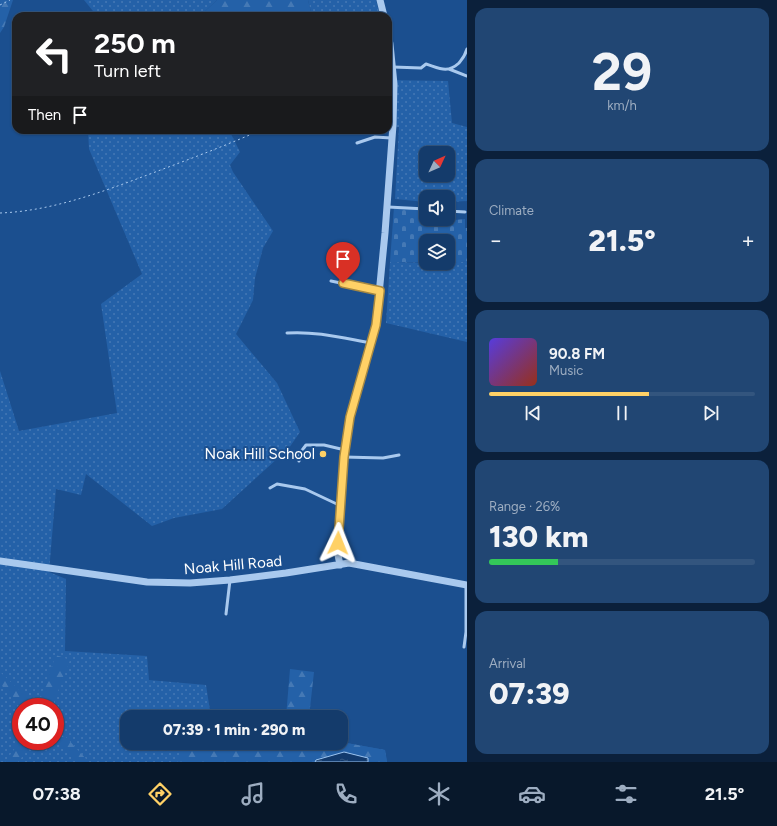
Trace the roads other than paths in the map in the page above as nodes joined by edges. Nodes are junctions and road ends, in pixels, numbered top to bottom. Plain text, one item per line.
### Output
1 (380, 0) edge
2 (383, 12) edge
3 (467, 50) edge
4 (392, 60) edge
5 (393, 67) junction
6 (449, 69) junction
7 (467, 76) edge
8 (392, 120) edge
9 (391, 134) edge
10 (391, 138) junction
11 (357, 143) dead end
12 (387, 207) junction
13 (419, 209) edge
14 (455, 211) edge
15 (465, 212) dead end
16 (331, 281) dead end
17 (380, 291) junction
18 (287, 333) dead end
19 (371, 343) junction
20 (345, 454) junction
21 (399, 455) dead end
22 (299, 461) dead end
23 (270, 488) dead end
24 (341, 506) junction
25 (0, 561) edge
26 (340, 565) junction
27 (230, 580) junction
28 (466, 585) edge
29 (226, 614) dead end
30 (464, 647) dead end

1 - 2 street
3 - 6 lane
4 - 5 street
5 - 6 lane
5 - 8 street
6 - 7 lane
9 - 10 street
10 - 11 lane
10 - 12 street
12 - 13 lane
12 - 17 street
14 - 15 lane
16 - 17 lane
17 - 19 street
18 - 19 lane
19 - 20 street
20 - 21 lane
20 - 22 lane
20 - 24 street
23 - 24 lane
24 - 26 street
25 - 27 street, Noak Hill Road
26 - 27 street, Noak Hill Road
26 - 28 street, Noak Hill Road
27 - 29 lane
28 - 30 lane

